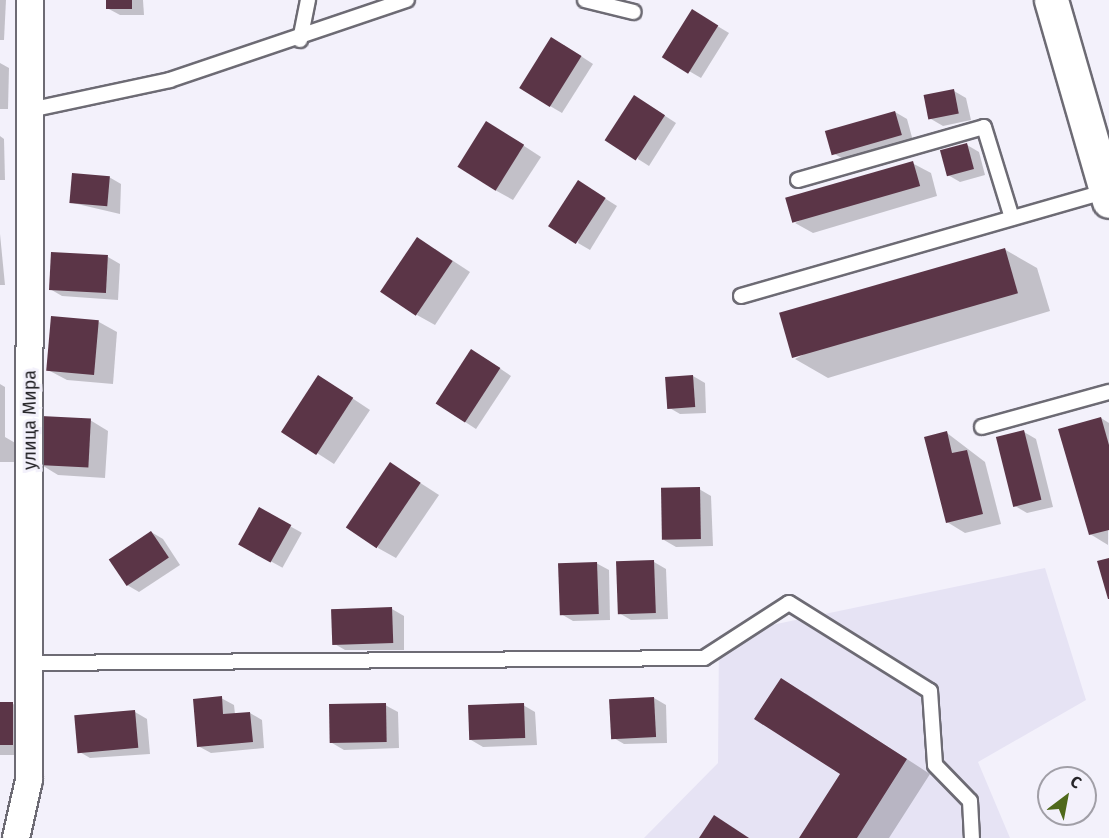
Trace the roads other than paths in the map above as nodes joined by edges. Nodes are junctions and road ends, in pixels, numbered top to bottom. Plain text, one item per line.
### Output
1 (30, 0) edge
2 (308, 0) edge
3 (407, 0) edge
4 (585, 0) edge
5 (1051, 0) edge
6 (634, 12) dead end
7 (300, 40) junction
8 (30, 110) junction
9 (798, 180) dead end
10 (1108, 196) edge
11 (1012, 218) junction
12 (741, 296) dead end
13 (1109, 392) edge
14 (982, 428) dead end
15 (29, 663) junction
16 (16, 838) edge
17 (972, 838) edge

1 - 8 street, улица Мира
2 - 7 lane
3 - 7 lane
4 - 6 lane
5 - 10 street
7 - 8 lane
8 - 15 street, улица Мира
9 - 11 lane
10 - 11 lane
11 - 12 lane
13 - 14 lane
15 - 16 street, улица Мира
15 - 17 lane

